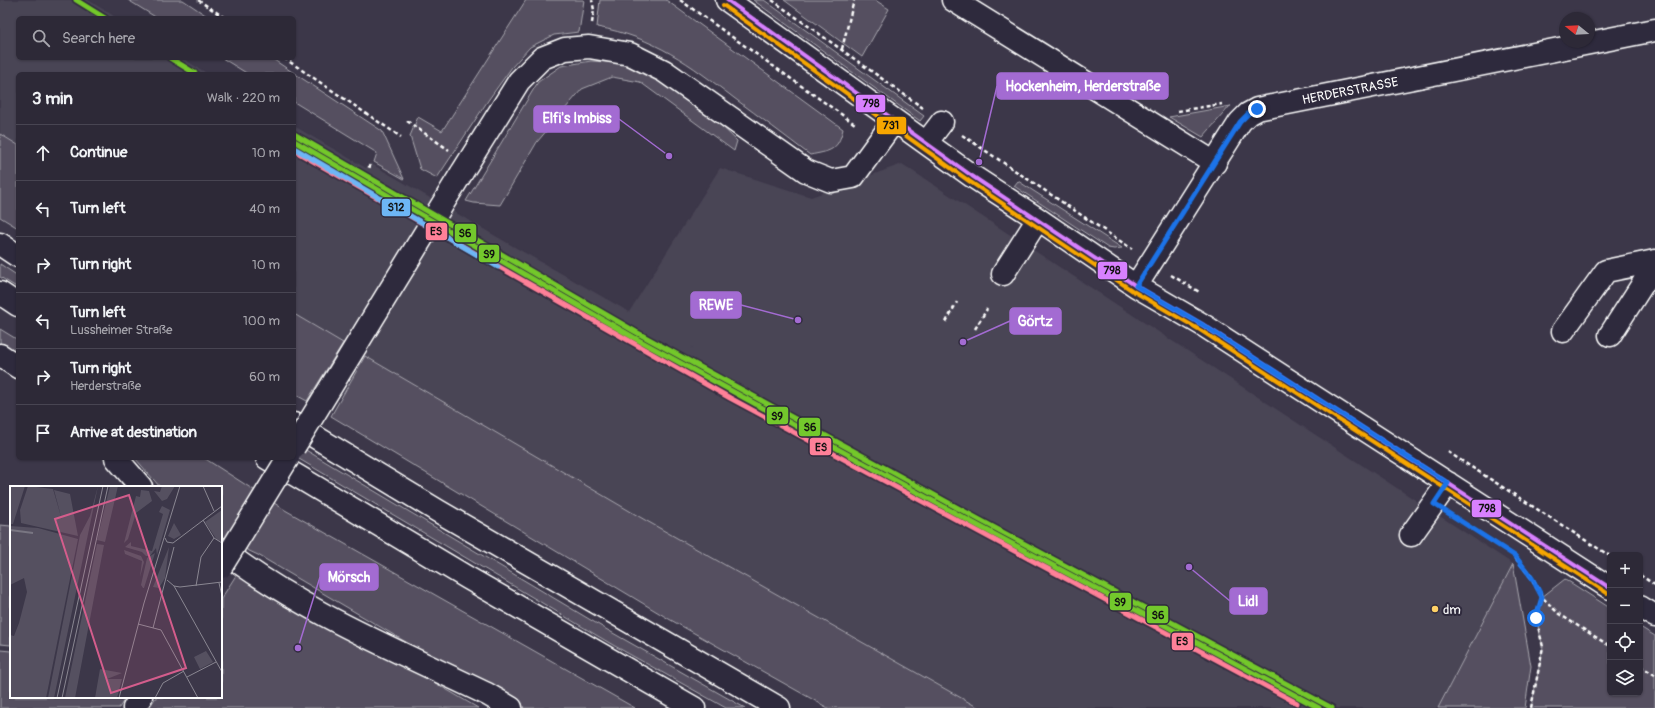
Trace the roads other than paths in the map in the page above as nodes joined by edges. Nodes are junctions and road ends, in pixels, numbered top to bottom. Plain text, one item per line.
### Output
1 (727, 0) edge
2 (953, 0) edge
3 (1655, 30) edge
4 (894, 121) junction
5 (942, 122) dead end
6 (926, 143) junction
7 (1215, 163) junction
8 (1038, 219) junction
9 (0, 244) edge
10 (16, 255) edge
11 (1655, 261) edge
12 (1655, 265) edge
13 (1003, 274) dead end
14 (1136, 286) junction
15 (0, 293) edge
16 (16, 304) edge
17 (1563, 331) dead end
18 (1610, 335) dead end
19 (0, 355) edge
20 (16, 366) edge
21 (296, 425) edge
22 (296, 444) edge
23 (118, 460) edge
24 (270, 460) edge
25 (287, 460) edge
26 (1448, 483) junction
27 (140, 486) edge
28 (1411, 535) dead end
29 (222, 550) edge
30 (222, 565) edge
31 (1607, 586) edge
32 (1643, 609) edge
33 (1655, 616) edge
34 (140, 698) edge
35 (486, 701) edge
36 (134, 708) edge
37 (511, 708) edge
38 (694, 708) edge
39 (779, 708) edge

1 - 4 main road
2 - 7 main road
3 - 7 main road, HERDERSTRASSE
4 - 6 main road
4 - 22 main road, bridge
5 - 6 main road
6 - 8 main road
7 - 14 main road, HERDERSTRASSE
8 - 13 main road
8 - 14 main road
9 - 10 main road
11 - 17 main road
12 - 18 main road
14 - 26 main road
15 - 16 main road
19 - 20 main road
21 - 39 main road
23 - 27 main road
24 - 38 main road
25 - 30 main road, bridge
26 - 28 main road
26 - 31 main road
29 - 35 main road
32 - 33 main road
34 - 36 main road
35 - 37 main road

